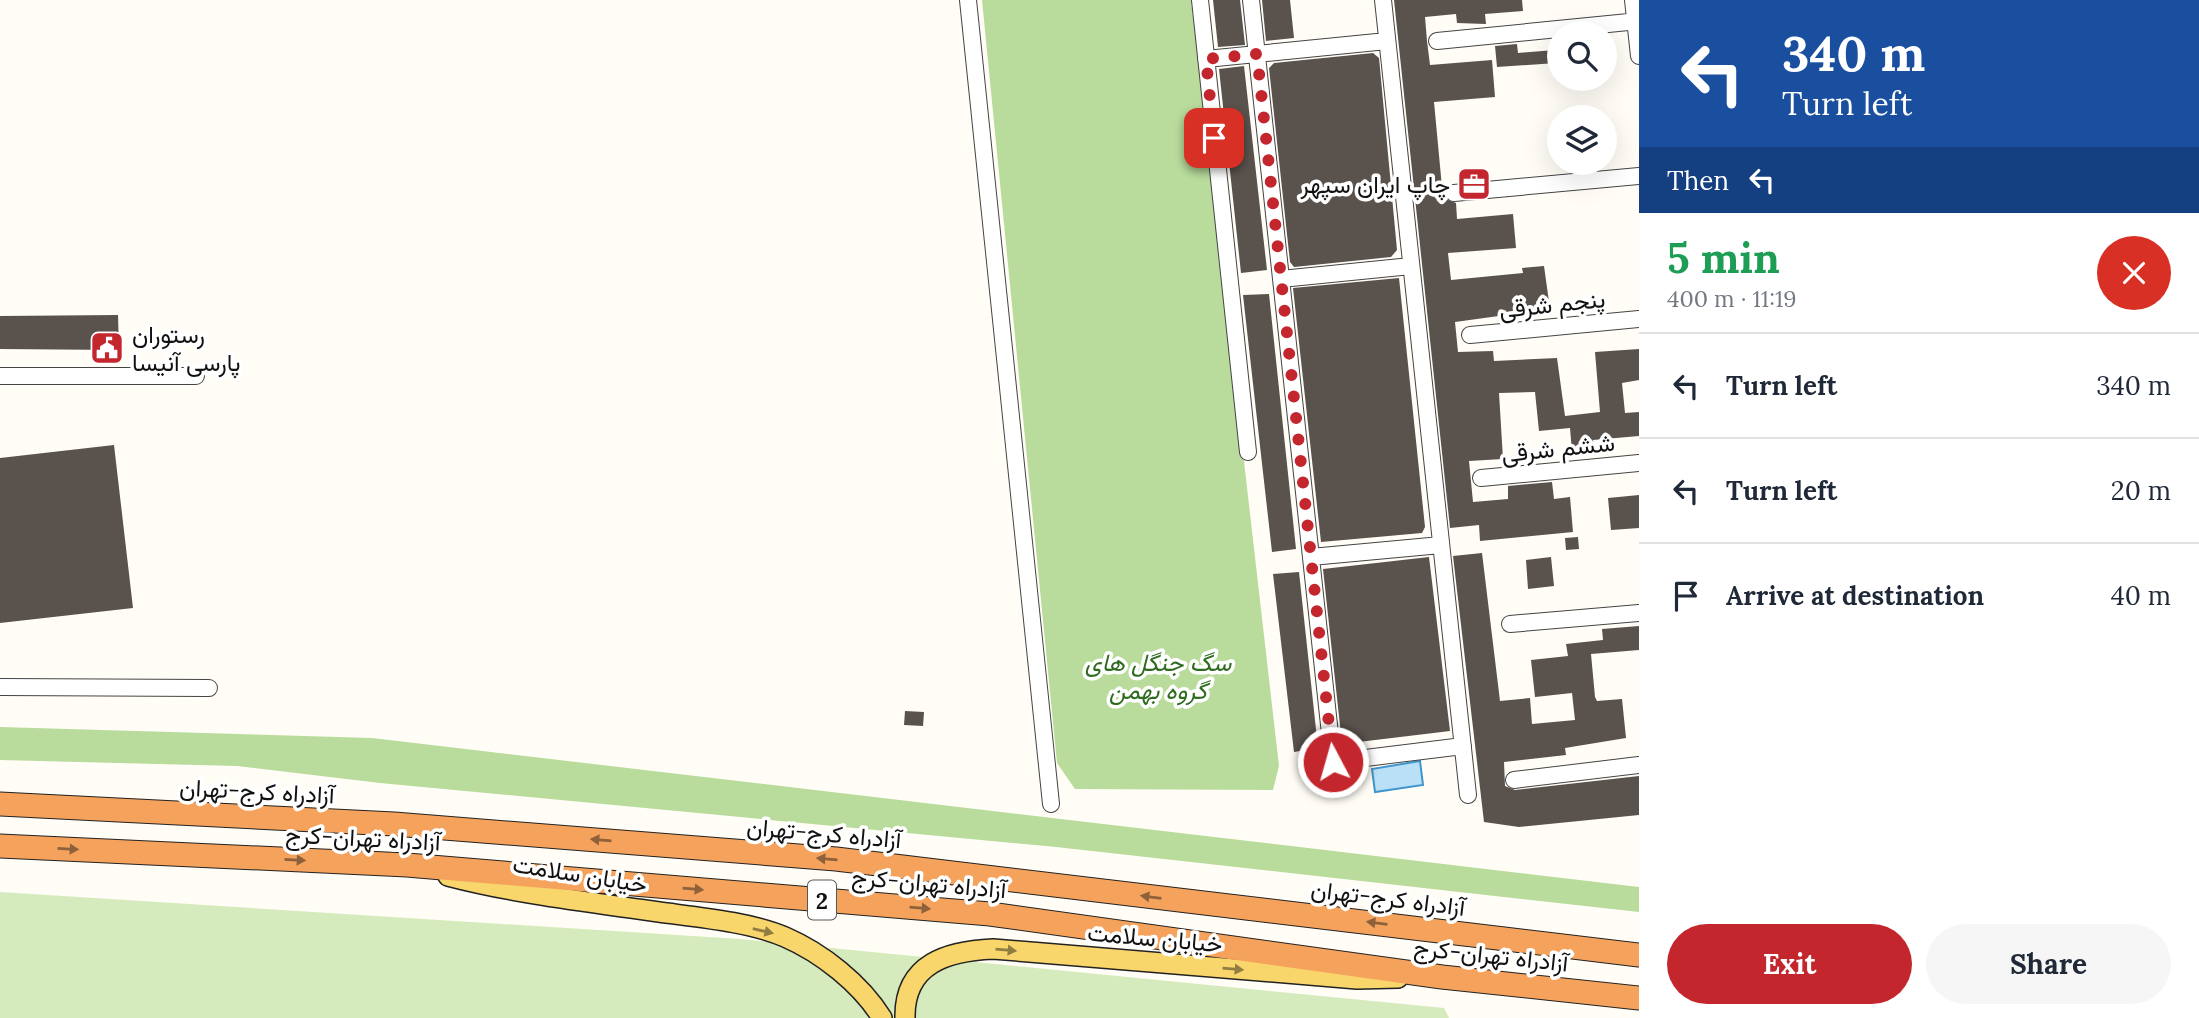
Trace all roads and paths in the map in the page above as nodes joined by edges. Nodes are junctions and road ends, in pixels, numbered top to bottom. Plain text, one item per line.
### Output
1 (968, 0) edge
2 (1200, 0) edge
3 (1251, 0) edge
4 (1382, 0) edge
5 (1633, 0) edge
6 (1637, 21) edge
7 (1387, 41) junction
8 (1437, 41) dead end
9 (1257, 54) junction
10 (1639, 56) edge
11 (1206, 59) junction
12 (1639, 176) edge
13 (1454, 192) dead end
14 (1411, 266) junction
15 (1281, 279) junction
16 (1639, 318) edge
17 (1470, 335) dead end
18 (0, 376) edge
19 (196, 376) dead end
20 (1248, 452) dead end
21 (1639, 463) edge
22 (1481, 478) dead end
23 (1441, 545) junction
24 (1311, 557) junction
25 (1639, 613) edge
26 (1510, 624) dead end
27 (0, 687) edge
28 (209, 688) dead end
29 (1463, 746) junction
30 (1639, 765) edge
31 (1514, 780) dead end
32 (1468, 794) dead end
33 (0, 804) edge
34 (1051, 804) dead end
35 (0, 846) edge
36 (407, 866) junction
37 (1639, 955) edge
38 (1441, 977) junction
39 (1639, 998) edge
40 (882, 1018) edge
41 (905, 1018) edge

1 - 34 lane
2 - 11 lane
3 - 9 lane
4 - 7 lane
5 - 6 lane
6 - 8 lane
6 - 10 lane
7 - 9 lane
7 - 14 lane
9 - 11 lane
9 - 15 lane
11 - 20 lane
12 - 13 lane
14 - 15 lane
14 - 23 lane
15 - 24 lane
16 - 17 lane, پنجم شرقی
18 - 19 lane
21 - 22 lane, ششم شرقی
23 - 24 lane
23 - 29 lane
24 - 29 lane
25 - 26 lane
27 - 28 lane
29 - 32 lane
30 - 31 lane
37 -> 33 highway, آزادراه کرج-تهران / 2
35 -> 36 highway, آزادراه تهران-کرج / 2
36 -> 38 highway, آزادراه تهران-کرج / 2
36 -> 40 main road, خیابان سلامت
38 - 39 highway, آزادراه تهران-کرج / 2
41 -> 38 main road, خیابان سلامت

